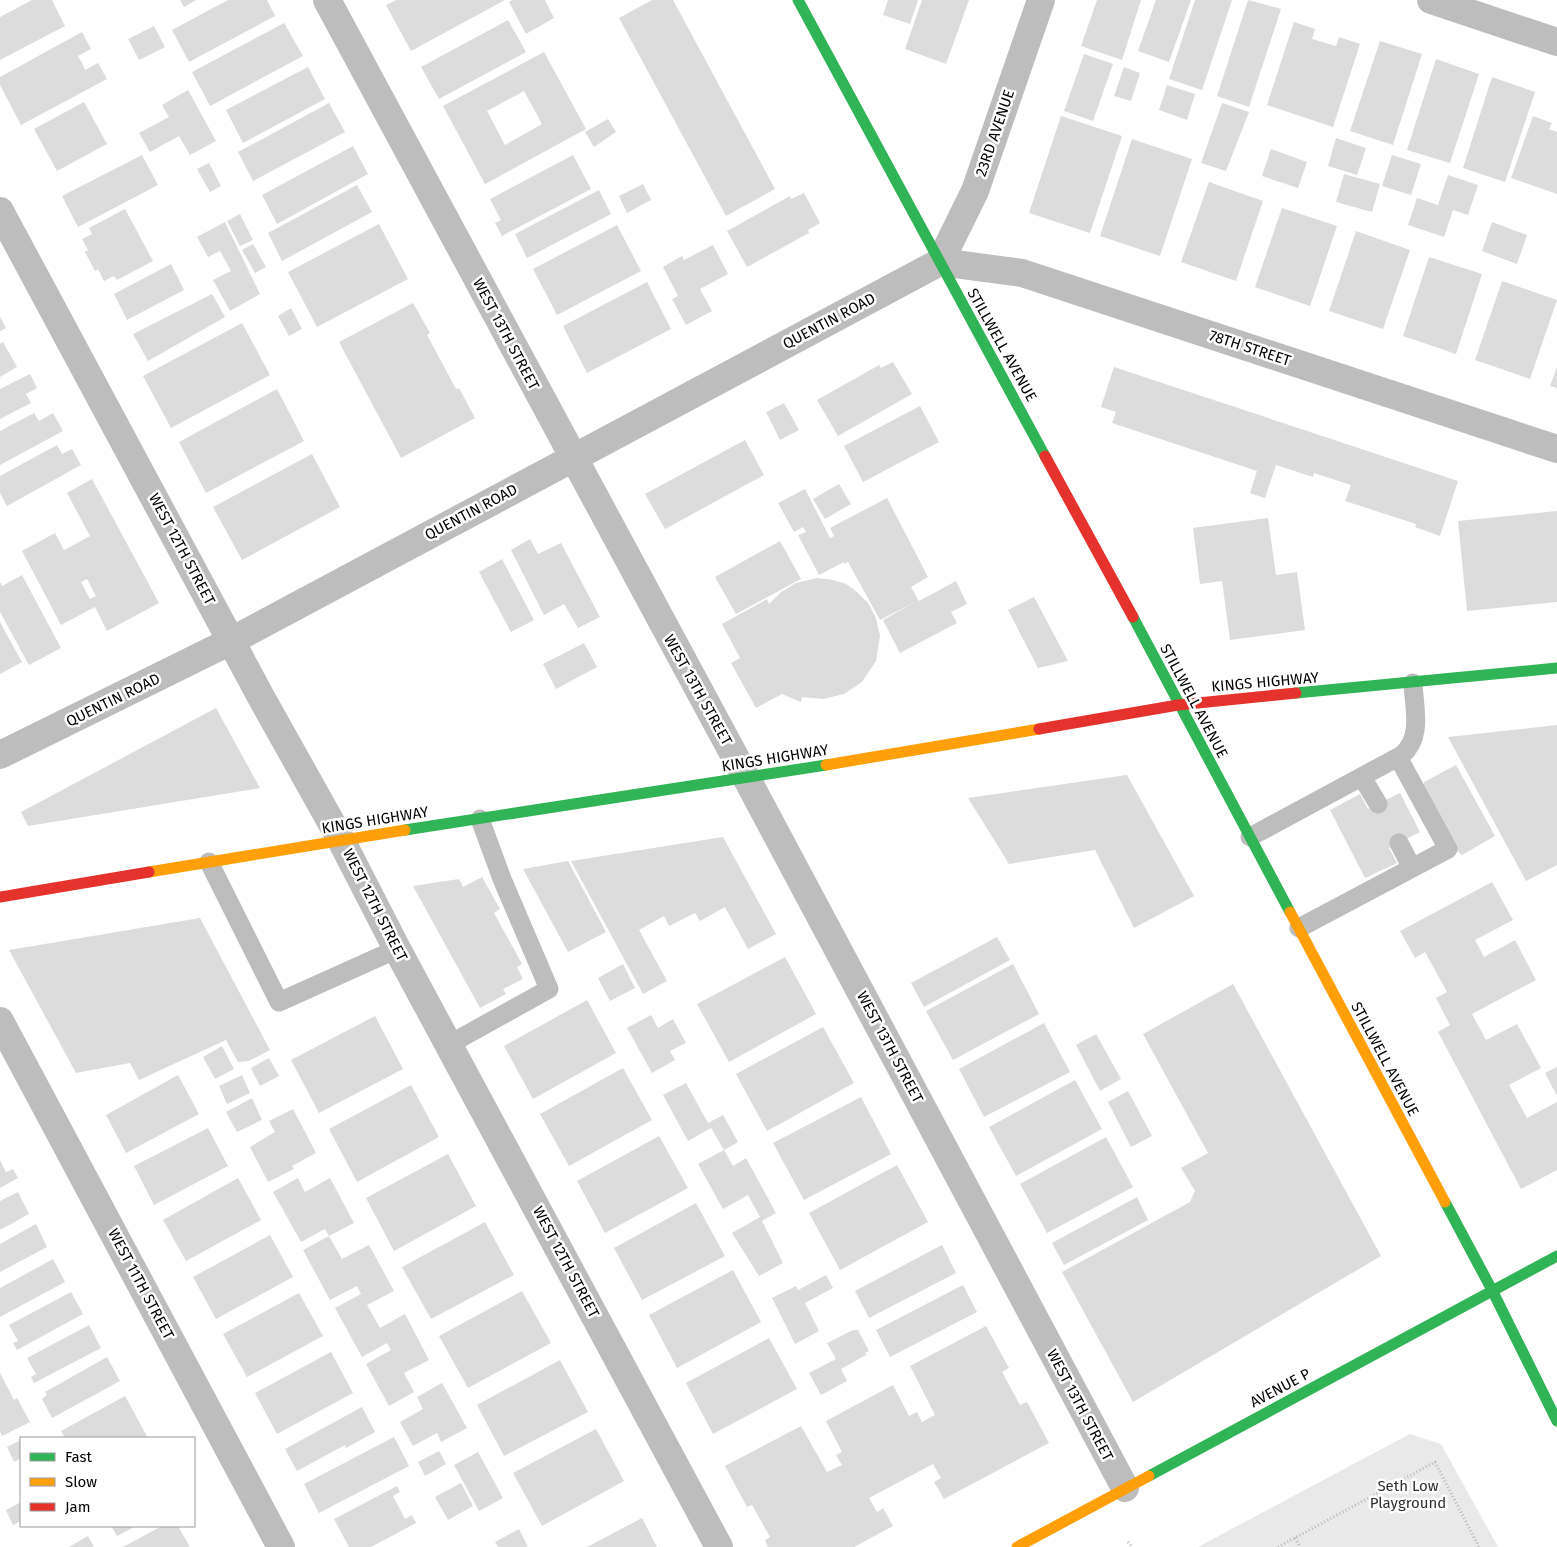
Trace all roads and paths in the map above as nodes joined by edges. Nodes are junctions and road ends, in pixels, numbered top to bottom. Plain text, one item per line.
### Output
1 (326, 0) edge
2 (798, 0) edge
3 (1041, 0) edge
4 (1430, 0) edge
5 (1557, 42) edge
6 (0, 211) edge
7 (940, 262) junction
8 (1557, 449) edge
9 (572, 458) junction
10 (231, 641) junction
11 (1557, 668) edge
12 (1413, 683) junction
13 (1178, 705) junction
14 (0, 755) edge
15 (1398, 757) junction
16 (1362, 777) junction
17 (747, 779) junction
18 (1378, 804) dead end
19 (480, 819) junction
20 (1250, 837) junction
21 (341, 840) junction
22 (1399, 844) dead end
23 (209, 862) junction
24 (1412, 868) junction
25 (0, 896) edge
26 (1299, 928) junction
27 (397, 948) junction
28 (0, 1021) edge
29 (450, 1044) junction
30 (1557, 1256) edge
31 (1492, 1290) junction
32 (1557, 1421) edge
33 (1125, 1488) junction
34 (1295, 1538) junction
35 (1128, 1542) dead end
36 (282, 1547) edge
37 (719, 1547) edge
38 (1018, 1547) edge
39 (1132, 1547) edge
40 (1278, 1547) edge
41 (1300, 1547) edge
42 (1479, 1547) edge

1 - 9 street, WEST 13TH STREET
2 - 7 main road, STILLWELL AVENUE
3 - 7 street, 23RD AVENUE
4 - 5 street
6 - 10 street, WEST 12TH STREET
7 - 8 street, 78TH STREET
7 - 9 street, QUENTIN ROAD
7 - 13 main road, STILLWELL AVENUE
9 - 10 street, QUENTIN ROAD
9 - 17 street, WEST 13TH STREET
10 - 14 street, QUENTIN ROAD
10 - 21 street, WEST 12TH STREET
11 - 12 main road, KINGS HIGHWAY
12 - 13 main road, KINGS HIGHWAY
12 - 15 lane
13 - 17 main road, KINGS HIGHWAY
13 - 20 main road, STILLWELL AVENUE
15 - 16 lane
15 - 24 lane
16 - 18 lane
16 - 20 lane
17 - 19 main road, KINGS HIGHWAY
17 - 33 street, WEST 13TH STREET
19 - 21 main road, KINGS HIGHWAY
19 - 29 lane
20 - 26 main road, STILLWELL AVENUE
21 - 23 main road, KINGS HIGHWAY
21 - 27 street, WEST 12TH STREET
22 - 24 lane
23 - 25 main road, KINGS HIGHWAY
23 - 27 lane
24 - 26 lane
26 - 31 main road, STILLWELL AVENUE
27 - 29 street, WEST 12TH STREET
28 - 36 street, WEST 11TH STREET
29 - 37 street, WEST 12TH STREET
30 - 31 main road, AVENUE P
31 - 32 main road, STILLWELL AVENUE
31 - 33 main road, AVENUE P
33 - 38 main road, AVENUE P
34 - 40 path
34 - 41 path
34 - 42 path
35 - 39 path

